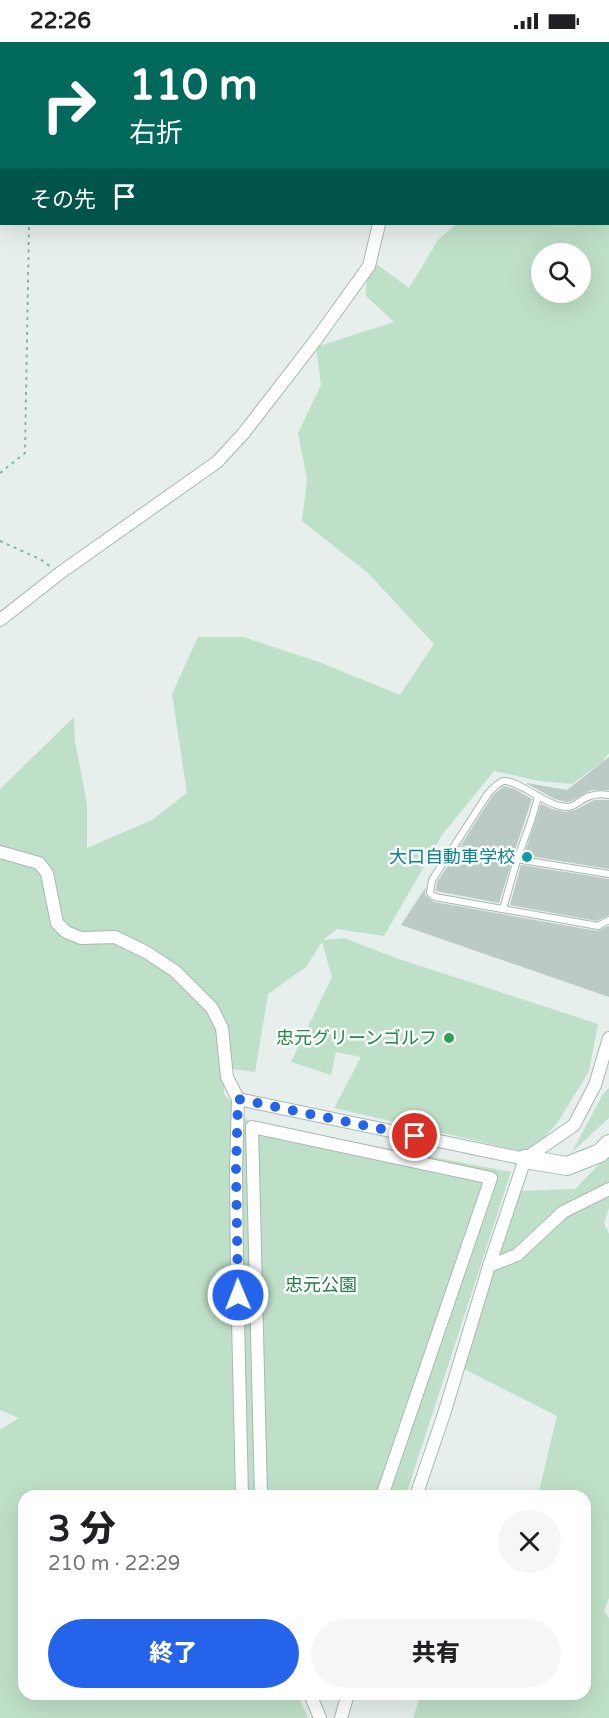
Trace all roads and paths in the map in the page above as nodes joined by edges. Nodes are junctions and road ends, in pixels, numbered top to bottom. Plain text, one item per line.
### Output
1 (29, 225) edge
2 (379, 225) edge
3 (0, 474) edge
4 (0, 541) edge
5 (60, 573) junction
6 (0, 620) edge
7 (609, 795) edge
8 (538, 797) junction
9 (453, 849) junction
10 (0, 852) edge
11 (517, 860) junction
12 (609, 873) edge
13 (504, 909) junction
14 (609, 920) edge
15 (609, 1038) edge
16 (238, 1099) junction
17 (609, 1144) edge
18 (525, 1159) junction
19 (609, 1189) edge
20 (489, 1266) junction
21 (242, 1490) edge
22 (261, 1490) edge
23 (384, 1490) edge
24 (418, 1490) edge
25 (312, 1700) edge
26 (346, 1700) edge
27 (320, 1718) edge
28 (340, 1718) edge

1 - 3 path
2 - 5 street
4 - 5 path
5 - 6 street
7 - 8 lane
8 - 9 lane
8 - 11 lane
9 - 11 lane
9 - 13 lane
10 - 16 street
11 - 12 lane
11 - 13 lane
13 - 14 lane
15 - 18 street
16 - 18 street
16 - 21 street
17 - 18 street
18 - 20 street
19 - 20 street
20 - 24 street
22 - 23 street
25 - 27 street
26 - 28 street

